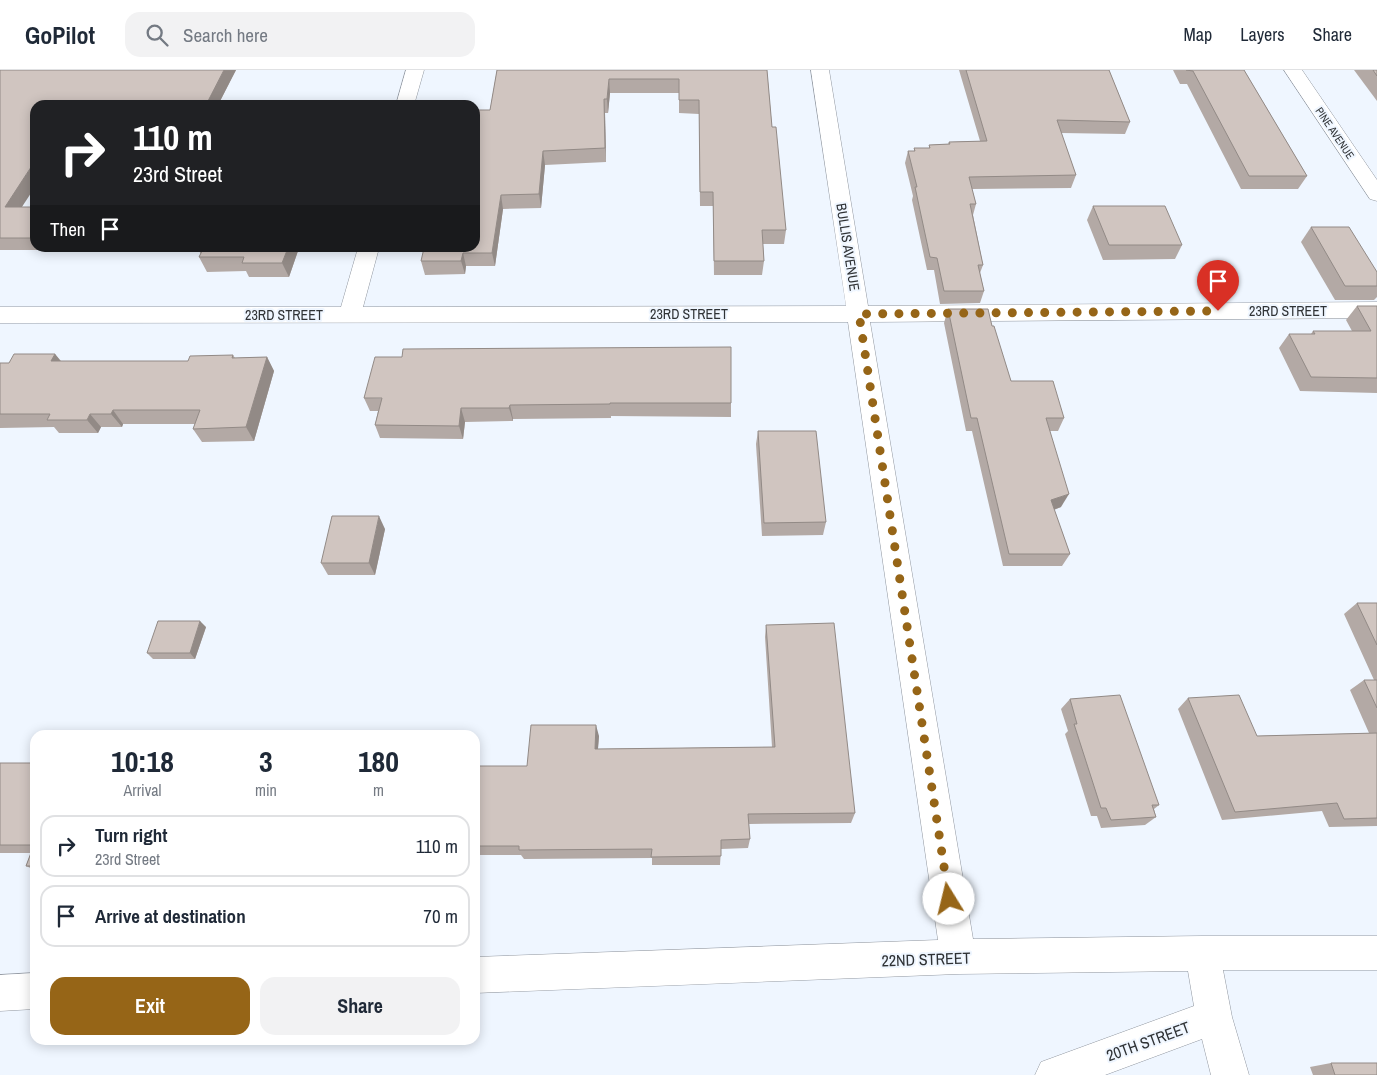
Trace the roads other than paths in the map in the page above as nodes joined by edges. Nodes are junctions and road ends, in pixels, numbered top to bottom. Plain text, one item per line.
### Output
1 (415, 70) edge
2 (820, 70) edge
3 (1294, 70) edge
4 (407, 100) edge
5 (1377, 195) edge
6 (367, 252) edge
7 (1377, 310) edge
8 (859, 314) junction
9 (0, 315) edge
10 (350, 315) junction
11 (1202, 953) junction
12 (1377, 953) edge
13 (958, 957) junction
14 (480, 975) edge
15 (30, 992) edge
16 (0, 993) edge
17 (1214, 1017) junction
18 (1054, 1075) edge
19 (1230, 1075) edge

1 - 4 street
2 - 8 street, BULLIS AVENUE
3 - 5 street, PINE AVENUE
6 - 10 street
7 - 8 street, 23RD STREET
8 - 10 street, 23RD STREET
8 - 13 street, BULLIS AVENUE
9 - 10 street, 23RD STREET
11 - 12 street, 22ND STREET
11 - 13 street, 22ND STREET
11 - 17 street
13 - 14 street, 22ND STREET
15 - 16 street
17 - 18 street, 20TH STREET
17 - 19 street

